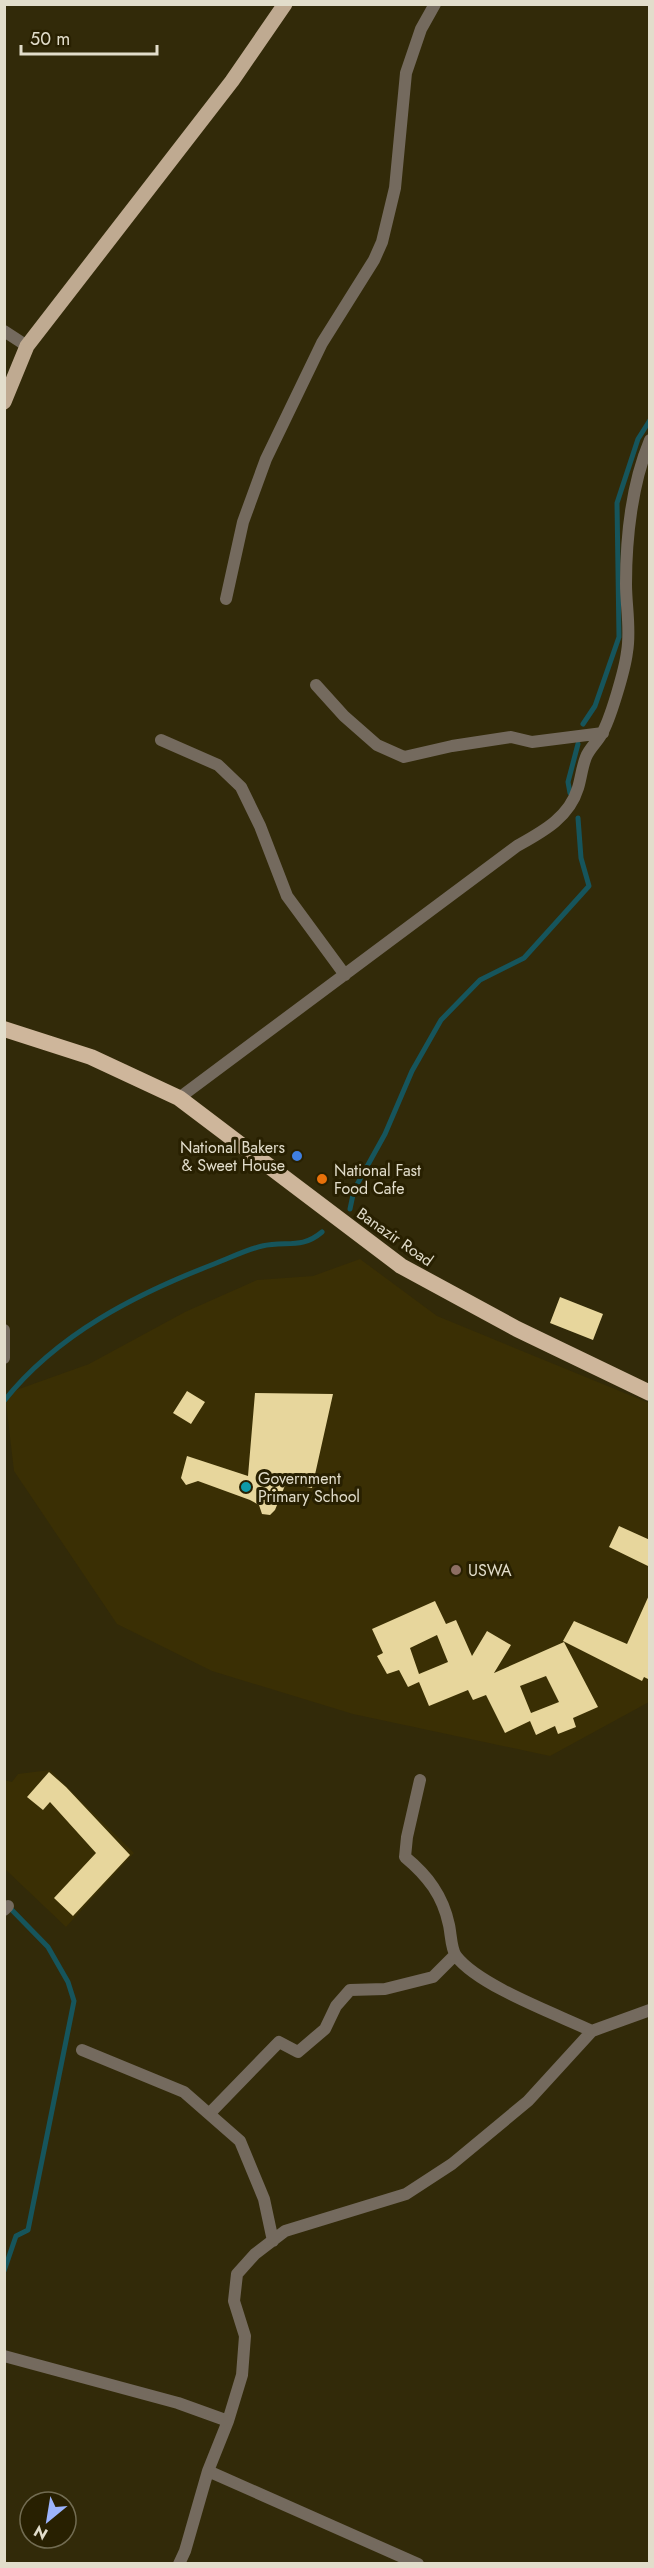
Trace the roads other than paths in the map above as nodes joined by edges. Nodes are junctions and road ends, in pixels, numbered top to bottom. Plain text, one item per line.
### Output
1 (285, 4) edge
2 (435, 4) edge
3 (4, 331) edge
4 (27, 346) junction
5 (4, 402) edge
6 (648, 446) edge
7 (226, 599) dead end
8 (316, 686) dead end
9 (603, 733) junction
10 (161, 740) dead end
11 (345, 975) junction
12 (4, 1029) edge
13 (179, 1098) junction
14 (4, 1330) edge
15 (4, 1358) edge
16 (650, 1393) edge
17 (420, 1780) dead end
18 (454, 1955) junction
19 (650, 2010) edge
20 (592, 2031) junction
21 (82, 2050) dead end
22 (209, 2114) junction
23 (273, 2241) junction
24 (4, 2356) edge
25 (228, 2421) junction
26 (208, 2471) junction
27 (179, 2564) edge
28 (418, 2564) edge

1 - 4 main road
2 - 7 street
3 - 4 street
4 - 5 main road
6 - 9 street
8 - 9 street
9 - 11 street
10 - 11 street
11 - 13 street
12 - 13 highway, Banazir Road
13 - 16 highway, Banazir Road
14 - 15 street
17 - 18 street
18 - 20 street
18 - 22 street
19 - 20 street
20 - 23 street
21 - 22 street
22 - 23 street
23 - 25 street
24 - 25 street
25 - 26 street
26 - 27 street
26 - 28 street

